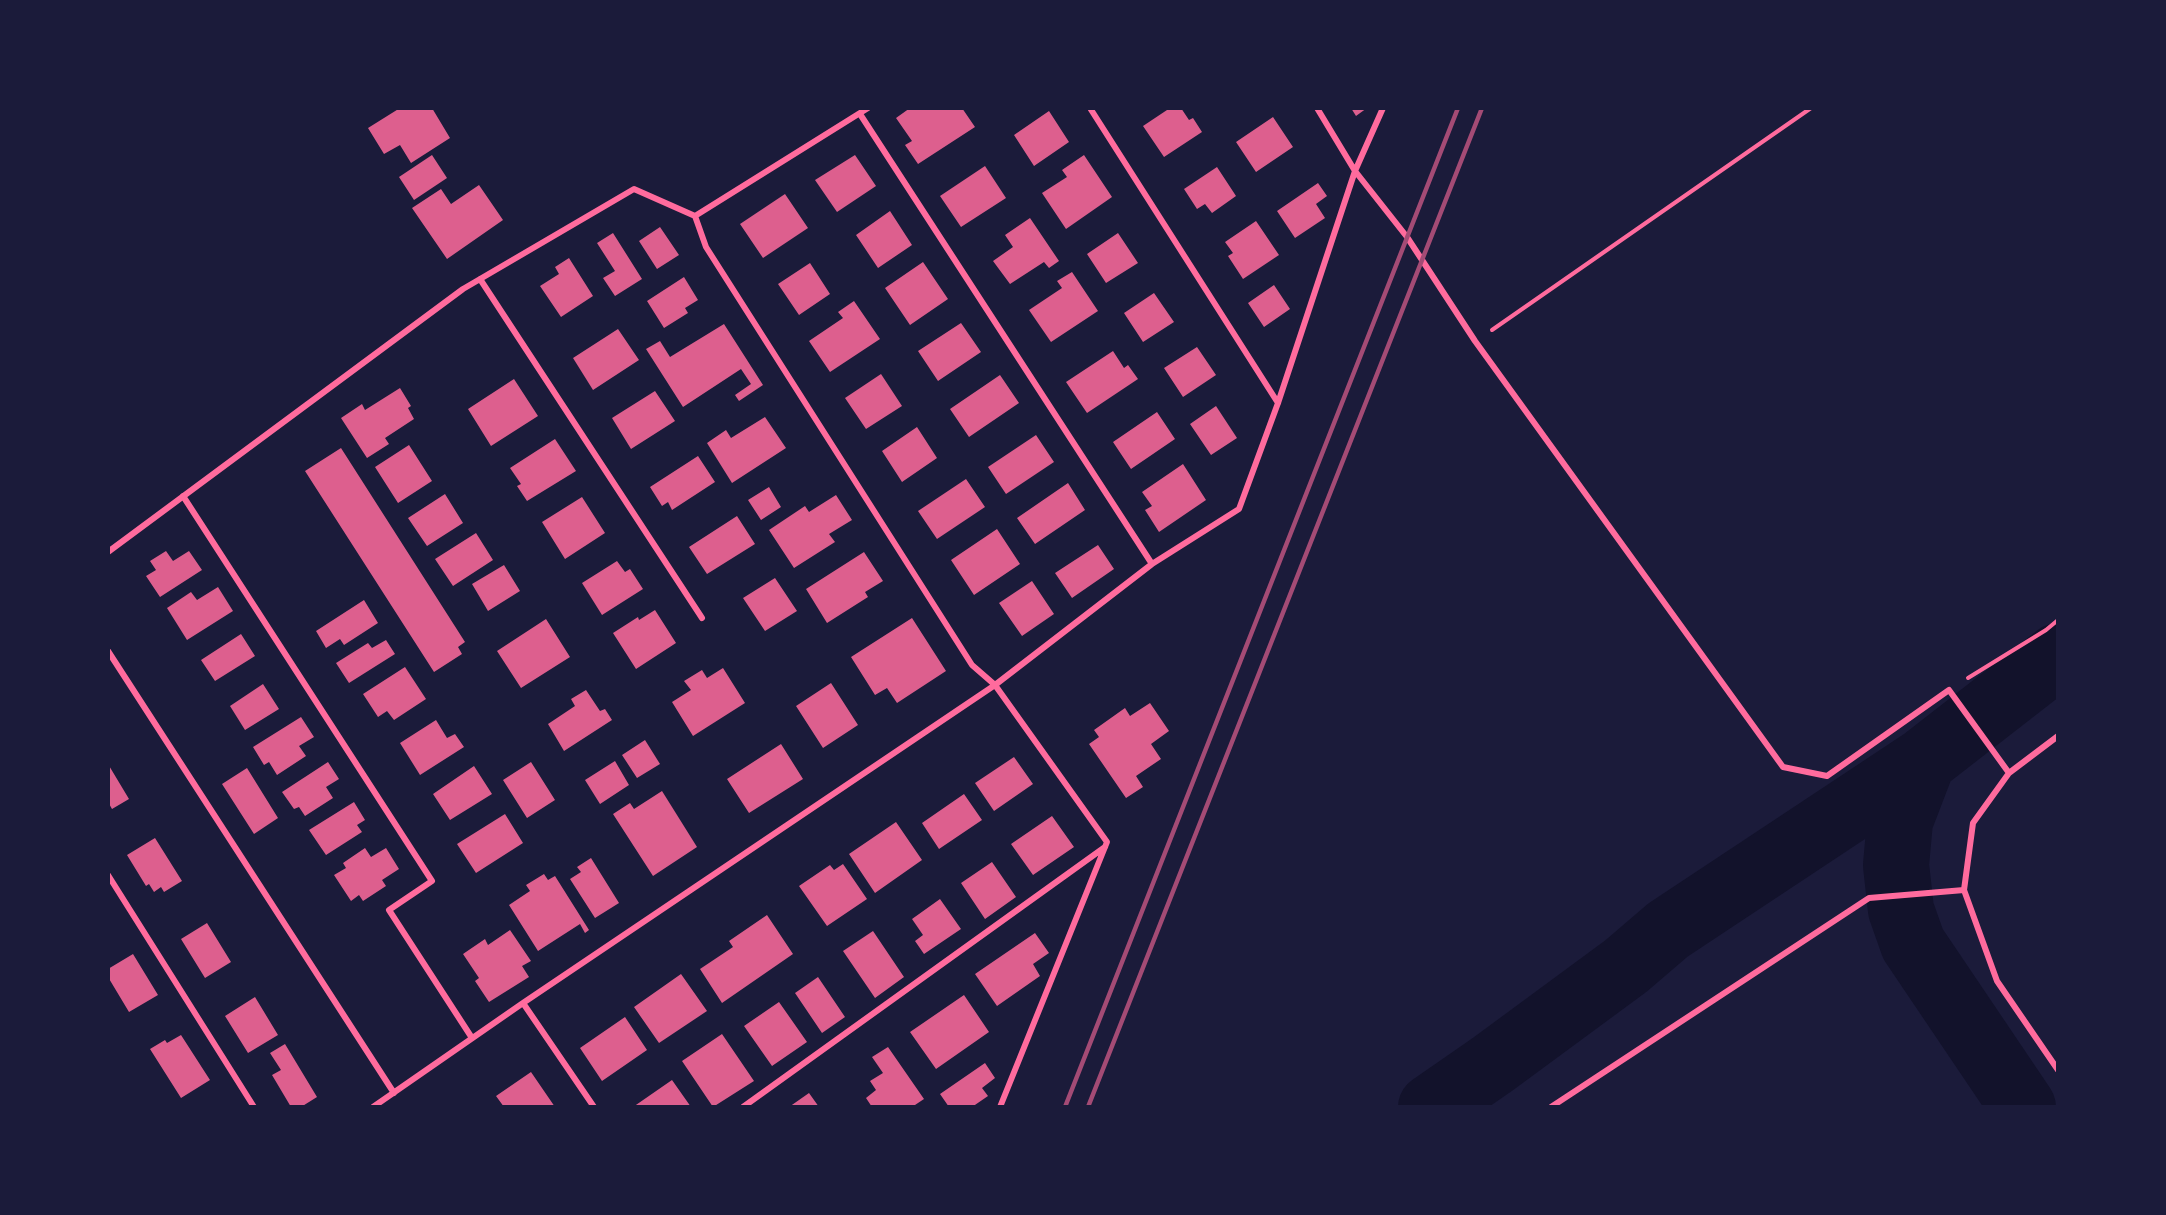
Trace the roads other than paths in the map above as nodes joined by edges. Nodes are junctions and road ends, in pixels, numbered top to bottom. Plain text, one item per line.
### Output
1 (868, 108) edge
2 (1090, 108) edge
3 (1317, 108) edge
4 (1383, 108) edge
5 (860, 114) junction
6 (1355, 171) junction
7 (695, 216) junction
8 (480, 279) junction
9 (1278, 403) junction
10 (183, 496) junction
11 (108, 552) edge
12 (1152, 564) junction
13 (702, 618) dead end
14 (108, 651) edge
15 (995, 685) junction
16 (2058, 736) edge
17 (2009, 773) junction
18 (1106, 847) junction
19 (108, 875) edge
20 (1964, 890) junction
21 (523, 1003) junction
22 (472, 1038) junction
23 (2058, 1070) edge
24 (394, 1093) junction
25 (254, 1107) edge
26 (373, 1107) edge
27 (594, 1107) edge
28 (743, 1107) edge
29 (1000, 1107) edge
30 (1551, 1107) edge

1 - 5 street
2 - 9 street
3 - 6 street
4 - 6 street
5 - 7 street
5 - 12 street
6 - 9 street
6 - 17 street
7 - 8 street
7 - 15 street
8 - 10 street
8 - 13 street
9 - 12 street
10 - 11 street
10 - 22 street
12 - 15 street
14 - 24 street
15 - 18 street
15 - 21 street
16 - 17 street
17 - 20 street
18 - 28 street
18 - 29 street
19 - 25 street
20 - 23 street
20 - 30 street
21 - 22 street
21 - 27 street
22 - 24 street
24 - 26 street

